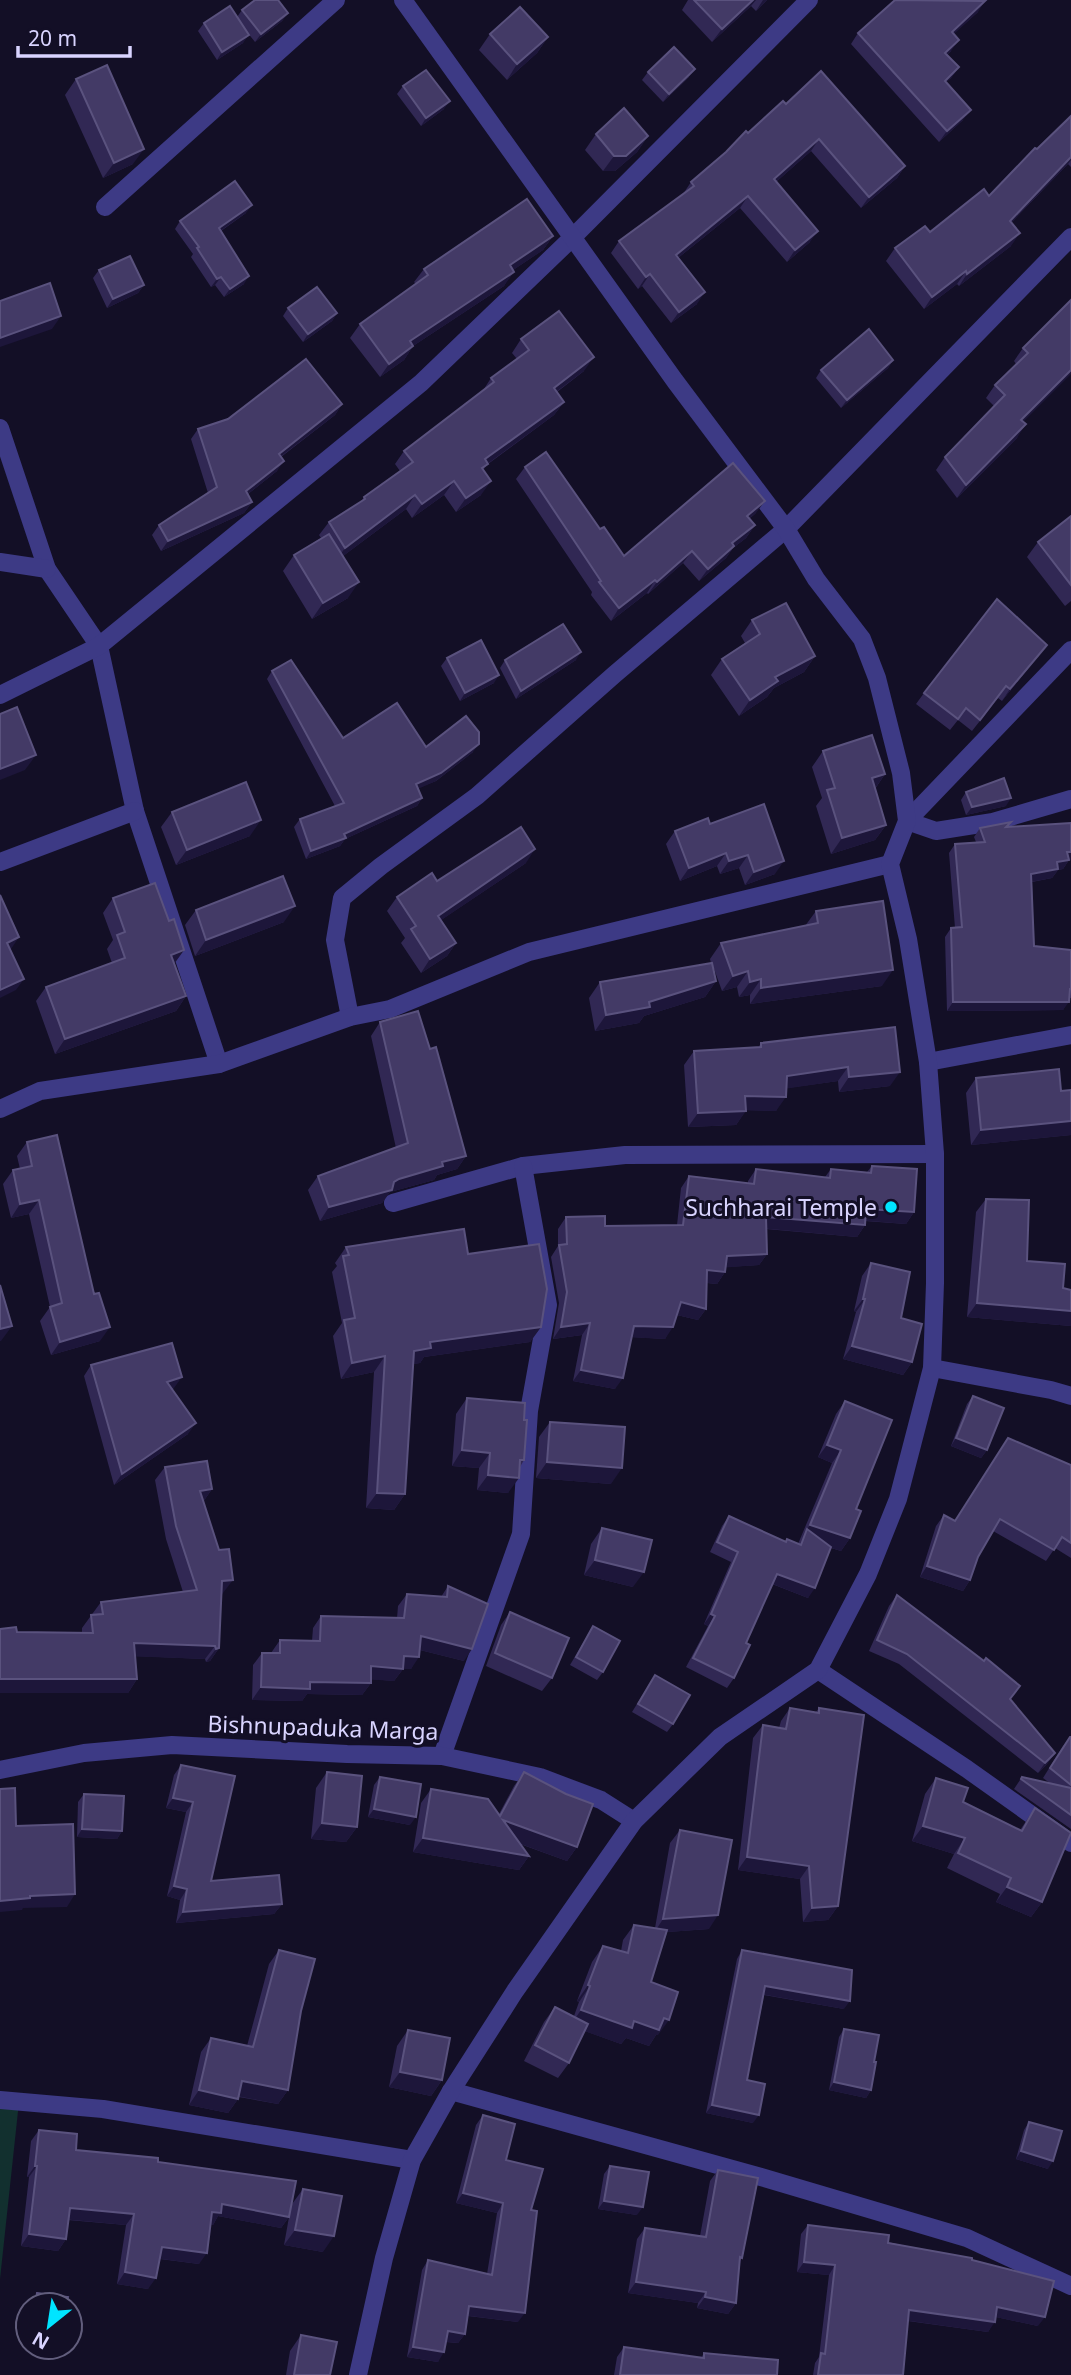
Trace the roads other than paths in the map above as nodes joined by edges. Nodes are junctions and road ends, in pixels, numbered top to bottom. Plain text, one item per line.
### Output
1 (336, 0) edge
2 (403, 0) edge
3 (809, 0) edge
4 (106, 207) dead end
5 (1071, 237) edge
6 (572, 238) junction
7 (0, 428) edge
8 (786, 529) junction
9 (0, 562) edge
10 (47, 569) junction
11 (99, 646) junction
12 (1071, 650) edge
13 (0, 695) edge
14 (1071, 799) edge
15 (135, 811) junction
16 (907, 821) junction
17 (0, 862) edge
18 (890, 864) junction
19 (350, 1017) junction
20 (1071, 1035) edge
21 (928, 1062) junction
22 (219, 1064) junction
23 (0, 1109) edge
24 (935, 1154) junction
25 (523, 1166) junction
26 (393, 1203) edge
27 (932, 1368) junction
28 (1071, 1396) edge
29 (818, 1670) junction
30 (442, 1756) junction
31 (0, 1770) edge
32 (634, 1821) junction
33 (1071, 1843) edge
34 (451, 2091) junction
35 (0, 2100) edge
36 (412, 2160) junction
37 (1071, 2286) edge
38 (358, 2375) edge

1 - 4 street
2 - 6 street
3 - 6 street
5 - 8 street
6 - 8 street
6 - 11 street
7 - 10 street
8 - 16 street
8 - 19 street
9 - 10 street
10 - 11 street
11 - 13 street
11 - 15 street
12 - 16 street
14 - 16 street
15 - 17 street
15 - 22 street
16 - 18 street
18 - 19 street
18 - 21 street
19 - 22 street
20 - 21 street
21 - 24 street
22 - 23 street
24 - 25 street
24 - 27 street
25 - 26 street
25 - 30 street
27 - 28 street
27 - 29 street
29 - 32 street
29 - 33 street
30 - 31 street, Bishnupaduka Marga
30 - 32 street, Bishnupaduka Marga
32 - 34 street
34 - 36 street
34 - 37 street
35 - 36 street
36 - 38 street

